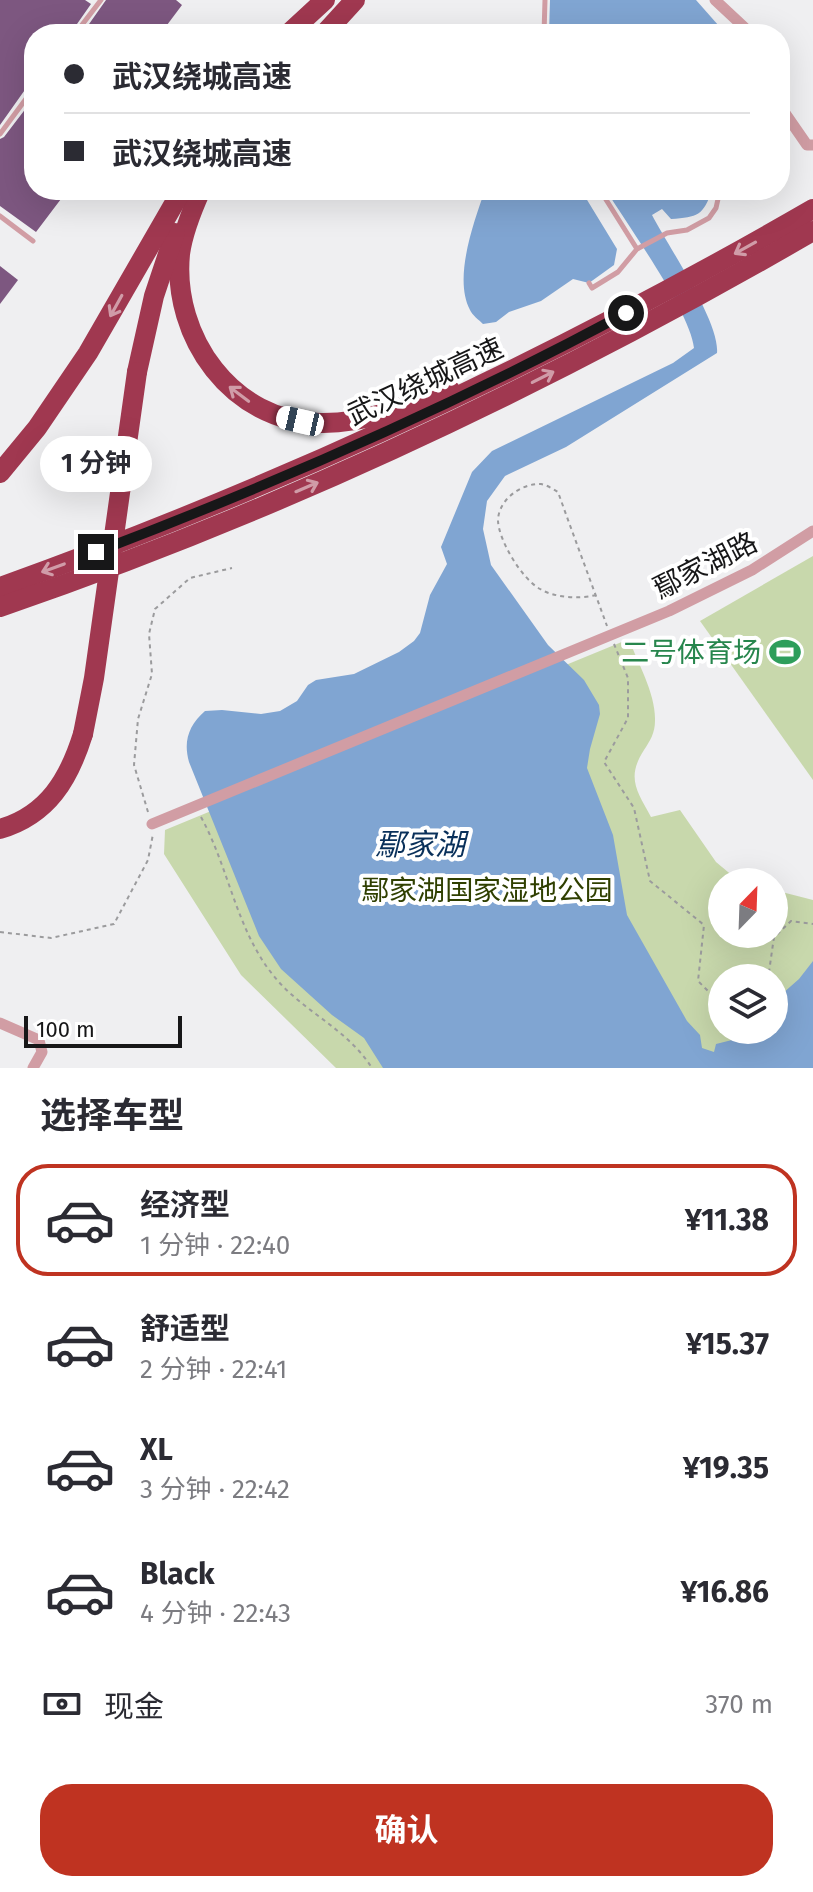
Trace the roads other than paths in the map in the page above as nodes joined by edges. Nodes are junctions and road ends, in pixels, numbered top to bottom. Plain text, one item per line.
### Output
1 (101, 0) edge
2 (325, 0) edge
3 (355, 0) edge
4 (545, 0) edge
5 (715, 0) edge
6 (83, 24) edge
7 (299, 24) edge
8 (333, 24) edge
9 (544, 24) edge
10 (741, 24) edge
11 (24, 102) edge
12 (790, 120) edge
13 (0, 134) edge
14 (813, 145) edge
15 (177, 200) edge
16 (179, 200) edge
17 (194, 200) edge
18 (196, 200) edge
19 (606, 200) edge
20 (718, 200) edge
21 (813, 209) edge
22 (0, 216) edge
23 (813, 231) edge
24 (33, 241) dead end
25 (637, 249) junction
26 (589, 283) dead end
27 (650, 300) junction
28 (132, 371) junction
29 (0, 473) edge
30 (258, 508) junction
31 (813, 531) edge
32 (0, 587) edge
33 (0, 607) edge
34 (0, 620) edge
35 (79, 733) junction
36 (0, 819) edge
37 (152, 824) road end
38 (0, 829) edge
39 (0, 1023) edge
40 (33, 1068) edge

1 - 6 lane
2 - 7 highway
3 - 8 highway
4 - 9 lane
5 - 10 street
11 - 13 lane
12 - 14 street
15 -> 29 highway
16 - 28 highway
17 - 28 highway
27 -> 18 highway
19 - 25 lane
20 - 25 lane
21 -> 27 highway, 武汉绕城高速
22 - 24 lane
30 -> 23 highway, 武汉绕城高速
25 - 26 lane
27 -> 32 highway, 武汉绕城高速
28 - 35 highway, bridge
30 - 33 highway, 武汉绕城高速
30 - 34 highway
31 - 37 street, 鄢家湖路
35 - 36 highway
35 - 38 highway
39 - 40 street

